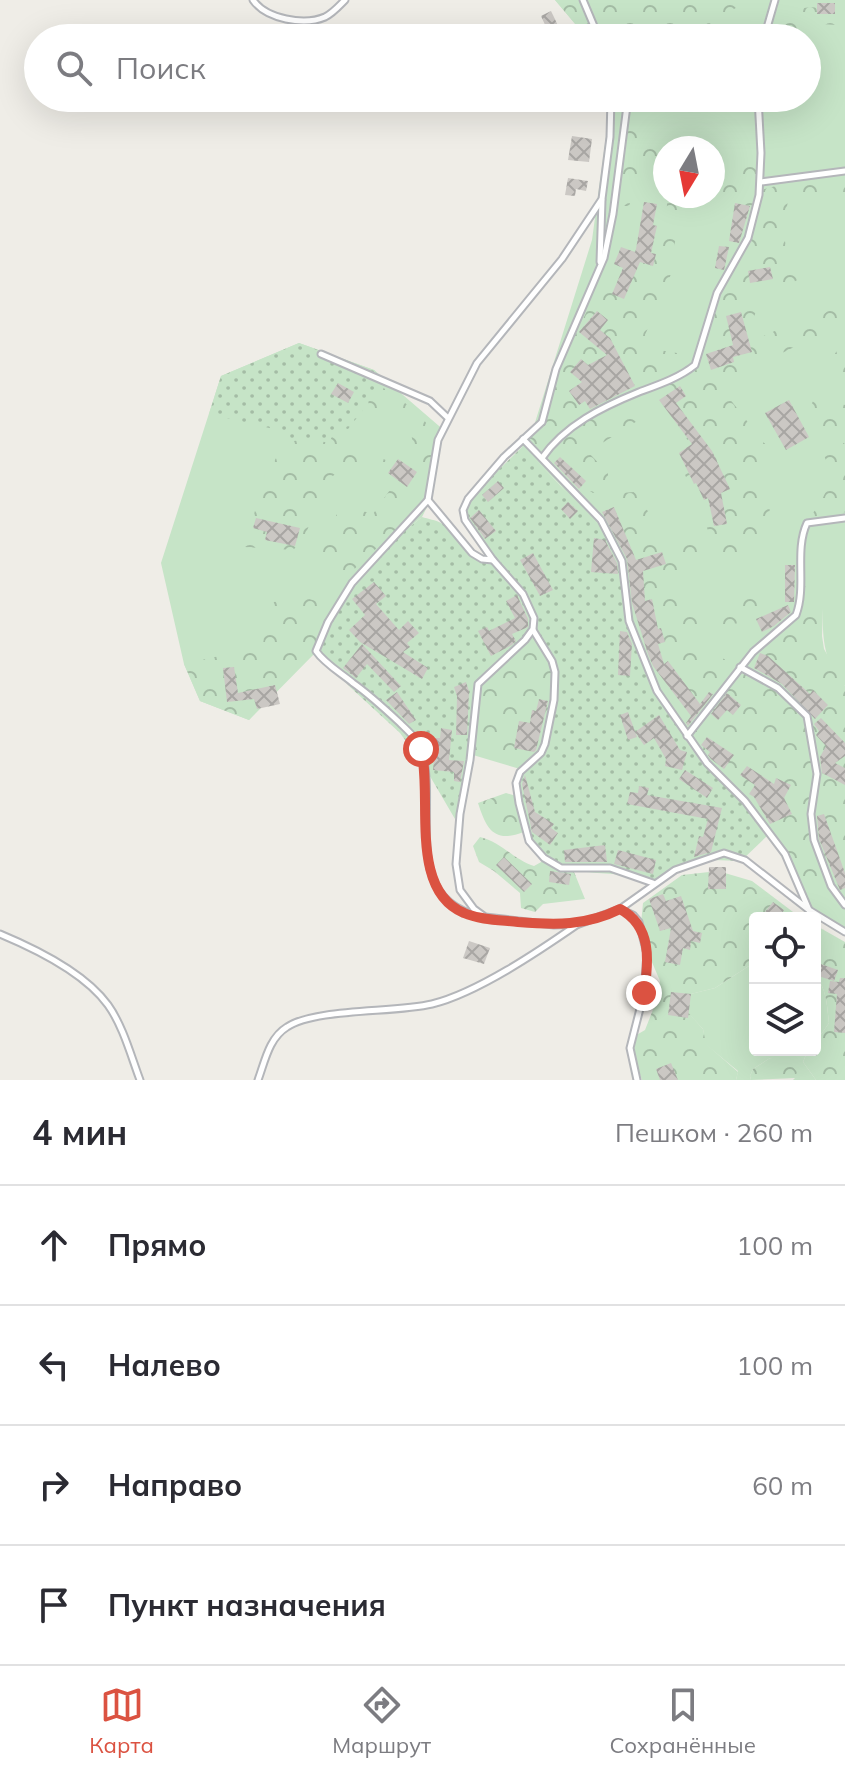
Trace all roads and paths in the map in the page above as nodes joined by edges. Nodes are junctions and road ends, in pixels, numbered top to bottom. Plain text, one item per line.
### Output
1 (253, 0) edge
2 (345, 0) edge
3 (583, 0) edge
4 (775, 0) edge
5 (593, 24) edge
6 (768, 24) edge
7 (611, 112) edge
8 (626, 112) edge
9 (758, 112) edge
10 (845, 171) edge
11 (761, 182) junction
12 (602, 199) junction
13 (600, 268) junction
14 (321, 354) dead end
15 (448, 418) junction
16 (523, 439) junction
17 (542, 458) junction
18 (428, 500) junction
19 (845, 518) edge
20 (493, 560) junction
21 (533, 629) junction
22 (740, 667) junction
23 (687, 736) junction
24 (653, 883) junction
25 (845, 905) edge
26 (620, 909) junction
27 (809, 910) junction
28 (485, 917) junction
29 (579, 924) junction
30 (845, 932) edge
31 (0, 934) edge
32 (140, 1080) edge
33 (258, 1080) edge
34 (637, 1080) edge

1 - 2 lane
3 - 5 lane
4 - 6 lane
7 - 12 lane
8 - 13 lane
9 - 11 lane
10 - 11 lane
11 - 17 lane
12 - 13 lane
12 - 15 lane
13 - 16 lane
14 - 15 lane
15 - 18 lane
16 - 17 lane
16 - 20 lane
17 - 23 lane
18 - 20 lane
18 - 28 lane
19 - 22 lane
20 - 21 lane
21 - 24 lane
21 - 28 lane
22 - 23 lane
22 - 25 lane
23 - 27 lane
24 - 26 lane
24 - 27 lane
26 - 29 lane
26 - 34 lane
27 - 30 lane
28 - 29 lane
29 - 33 lane
31 - 32 lane

